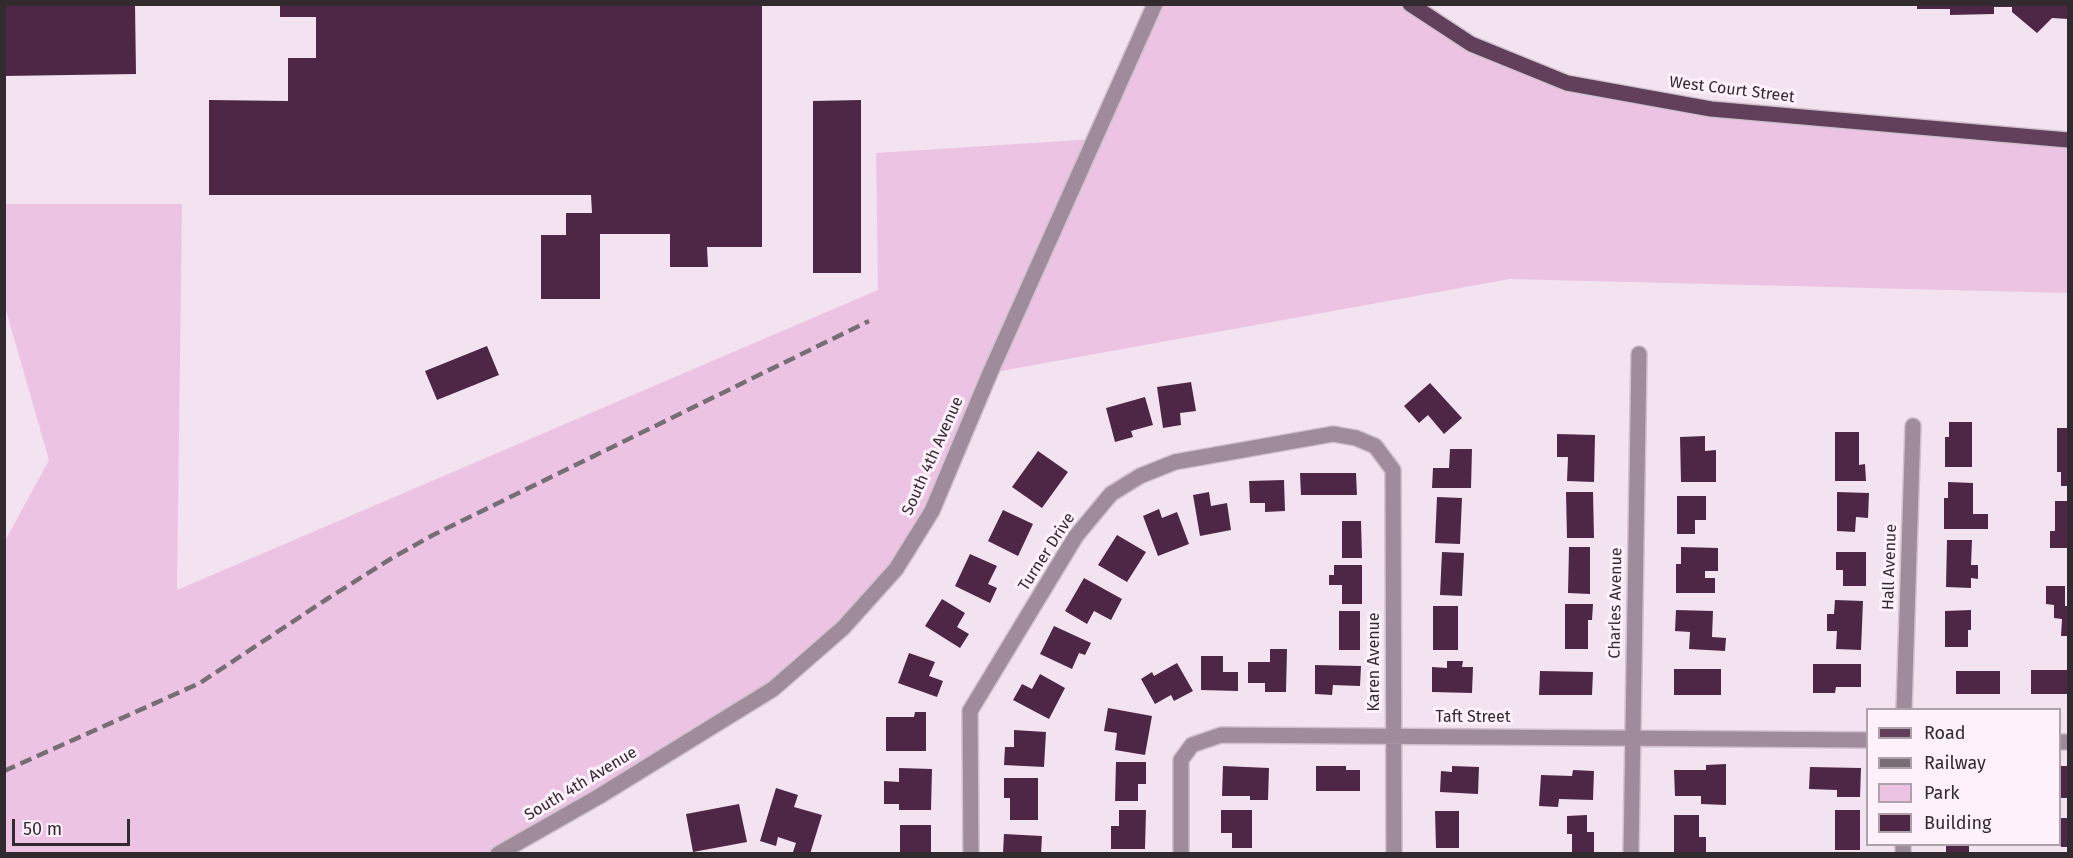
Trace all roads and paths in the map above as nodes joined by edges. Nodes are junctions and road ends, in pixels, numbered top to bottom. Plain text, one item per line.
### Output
1 (1155, 4) edge
2 (1410, 4) edge
3 (2068, 140) edge
4 (1639, 354) dead end
5 (1913, 426) dead end
6 (1393, 470) joint
7 (1904, 708) edge
8 (1393, 735) junction
9 (1632, 738) junction
10 (1866, 740) edge
11 (498, 854) edge
12 (971, 854) edge
13 (1181, 854) edge
14 (1394, 854) edge
15 (1631, 854) edge

1 - 11 street, South 4th Avenue
2 - 3 main road, West Court Street
4 - 9 street, Charles Avenue
5 - 7 street, Hall Avenue
6 - 8 street, Karen Avenue
6 - 12 street, Turner Drive
8 - 9 street, Taft Street
8 - 13 street, Taft Street
8 - 14 street, Karen Avenue
9 - 10 street, Taft Street
9 - 15 street, Charles Avenue

